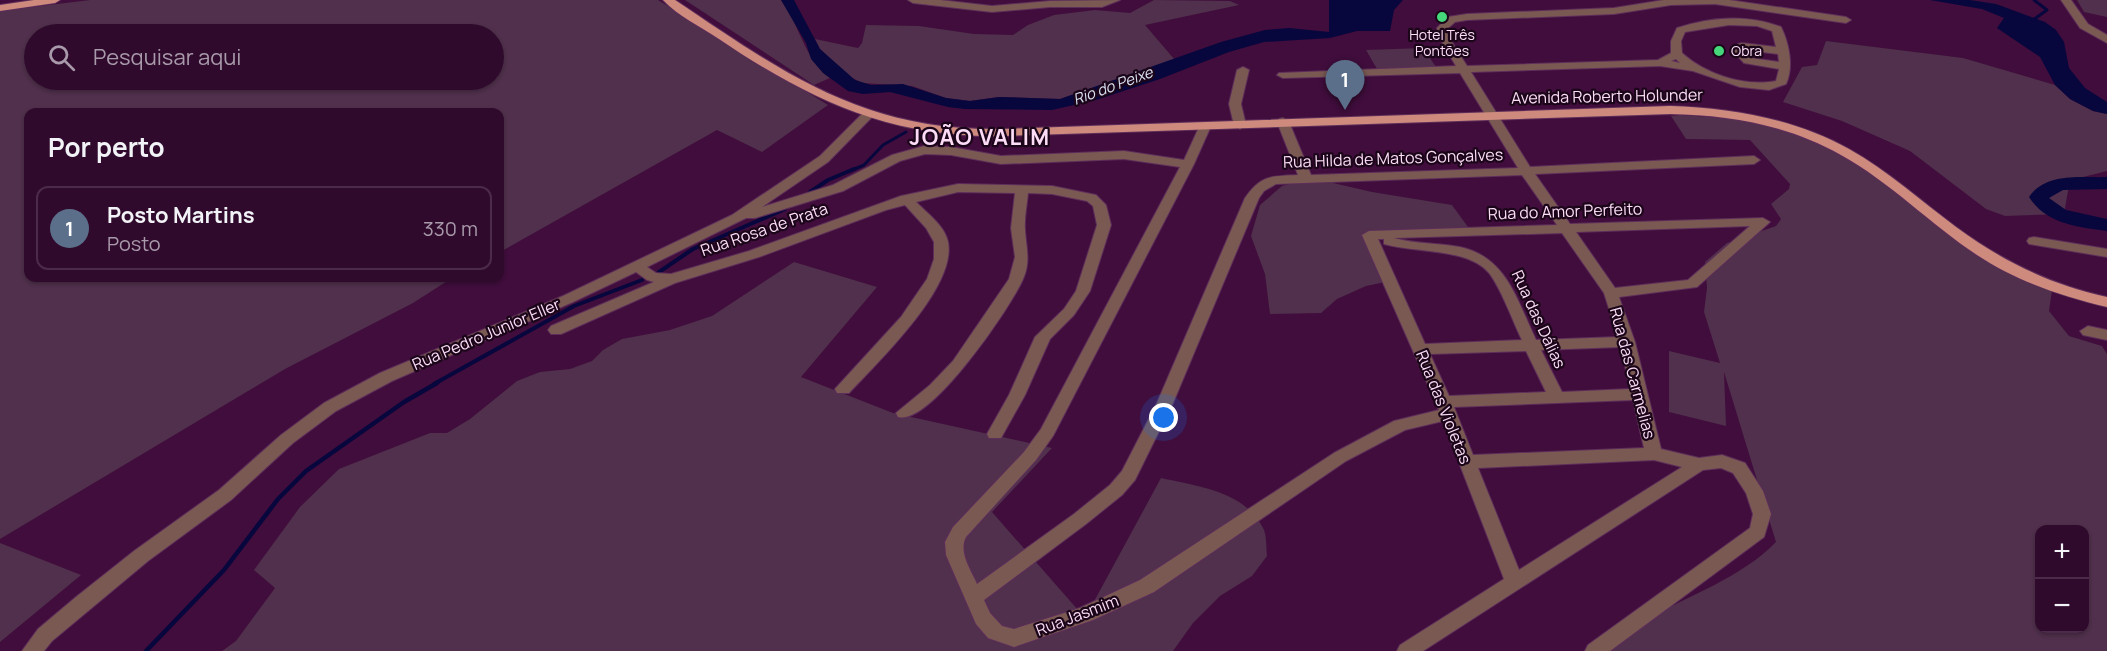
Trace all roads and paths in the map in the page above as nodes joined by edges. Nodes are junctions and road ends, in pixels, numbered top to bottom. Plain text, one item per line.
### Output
1 (32, 0) edge
2 (55, 0) edge
3 (668, 0) edge
4 (913, 0) edge
5 (1115, 0) edge
6 (2066, 0) edge
7 (0, 7) edge
8 (1823, 16) junction
9 (1846, 20) dead end
10 (1774, 27) junction
11 (2107, 40) edge
12 (1783, 51) junction
13 (1677, 54) junction
14 (1660, 63) junction
15 (1784, 66) junction
16 (1693, 68) junction
17 (1243, 70) dead end
18 (1464, 70) junction
19 (1283, 75) dead end
20 (1490, 114) junction
21 (867, 116) junction
22 (1282, 122) junction
23 (1240, 124) junction
24 (1205, 126) junction
25 (1754, 160) dead end
26 (1188, 164) junction
27 (1526, 171) junction
28 (1306, 178) junction
29 (1022, 188) junction
30 (906, 199) junction
31 (737, 218) junction
32 (1565, 227) junction
33 (1376, 235) junction
34 (2034, 241) dead end
35 (2107, 253) edge
36 (635, 265) junction
37 (672, 279) junction
38 (1611, 294) junction
39 (2107, 302) edge
40 (556, 330) dead end
41 (2088, 331) dead end
42 (2107, 335) edge
43 (1627, 342) junction
44 (1530, 345) junction
45 (1420, 348) junction
46 (843, 389) dead end
47 (1639, 394) junction
48 (1556, 396) junction
49 (1446, 408) junction
50 (904, 413) dead end
51 (995, 434) dead end
52 (1654, 454) junction
53 (1467, 462) junction
54 (1699, 464) junction
55 (1514, 581) junction
56 (975, 596) junction
57 (32, 651) edge
58 (1407, 651) edge
59 (1595, 651) edge

1 - 7 main road
2 - 7 main road
3 - 21 main road, Avenida Roberto Holunder
4 - 5 street
6 - 11 street
8 - 9 street
8 - 10 street
8 - 18 street, Rua das Carmelias
10 - 12 street
10 - 13 street
12 - 15 street
12 - 15 street
13 - 14 street
13 - 16 street
14 - 16 street
14 - 18 street
15 - 16 street
17 - 23 street
18 - 19 street
18 - 20 street, Rua das Carmelias
20 - 22 main road, Avenida Roberto Holunder
20 - 27 street, Rua das Carmelias
20 - 39 main road, Avenida Roberto Holunder
21 - 24 main road, Avenida Roberto Holunder
21 - 31 street, Rua Pedro Junior Eller
22 - 23 main road, Avenida Roberto Holunder
22 - 28 street
23 - 24 main road, Avenida Roberto Holunder
24 - 26 street, Rua Jasmim
25 - 27 street, Rua Hilda de Matos Gonçalves
26 - 31 street, Rua Rosa de Prata
26 - 56 street, Rua Jasmim
27 - 28 street, Rua Hilda de Matos Gonçalves
27 - 32 street, Rua das Carmelias
28 - 56 street, Rua Hilda de Matos Gonçalves
29 - 30 street, Rua Rosa de Prata
29 - 50 street
29 - 51 street, Rua Rosa de Prata
30 - 37 street, Rua Rosa de Prata
30 - 46 street
31 - 36 street, Rua Pedro Junior Eller
32 - 33 street, Rua do Amor Perfeito
32 - 38 street, Rua das Carmelias
32 - 38 street, Rua do Amor Perfeito
33 - 44 street, Rua das Dálias
33 - 45 street, Rua das Violetas
34 - 35 street
36 - 37 street
36 - 57 street, Rua Pedro Junior Eller
37 - 40 street, Rua Rosa de Prata
38 - 43 street, Rua das Carmelias
41 - 42 street
43 - 44 street
43 - 47 street, Rua das Carmelias
44 - 45 street
44 - 48 street, Rua das Dálias
45 - 49 street, Rua das Violetas
47 - 48 street, Rua Jasmim
47 - 52 street, Rua das Carmelias
48 - 49 street, Rua Jasmim
49 - 53 street, Rua das Violetas
49 - 56 street, Rua Jasmim
52 - 53 street
52 - 54 street
53 - 55 street, Rua das Violetas
54 - 55 street
54 - 59 street
55 - 58 street

